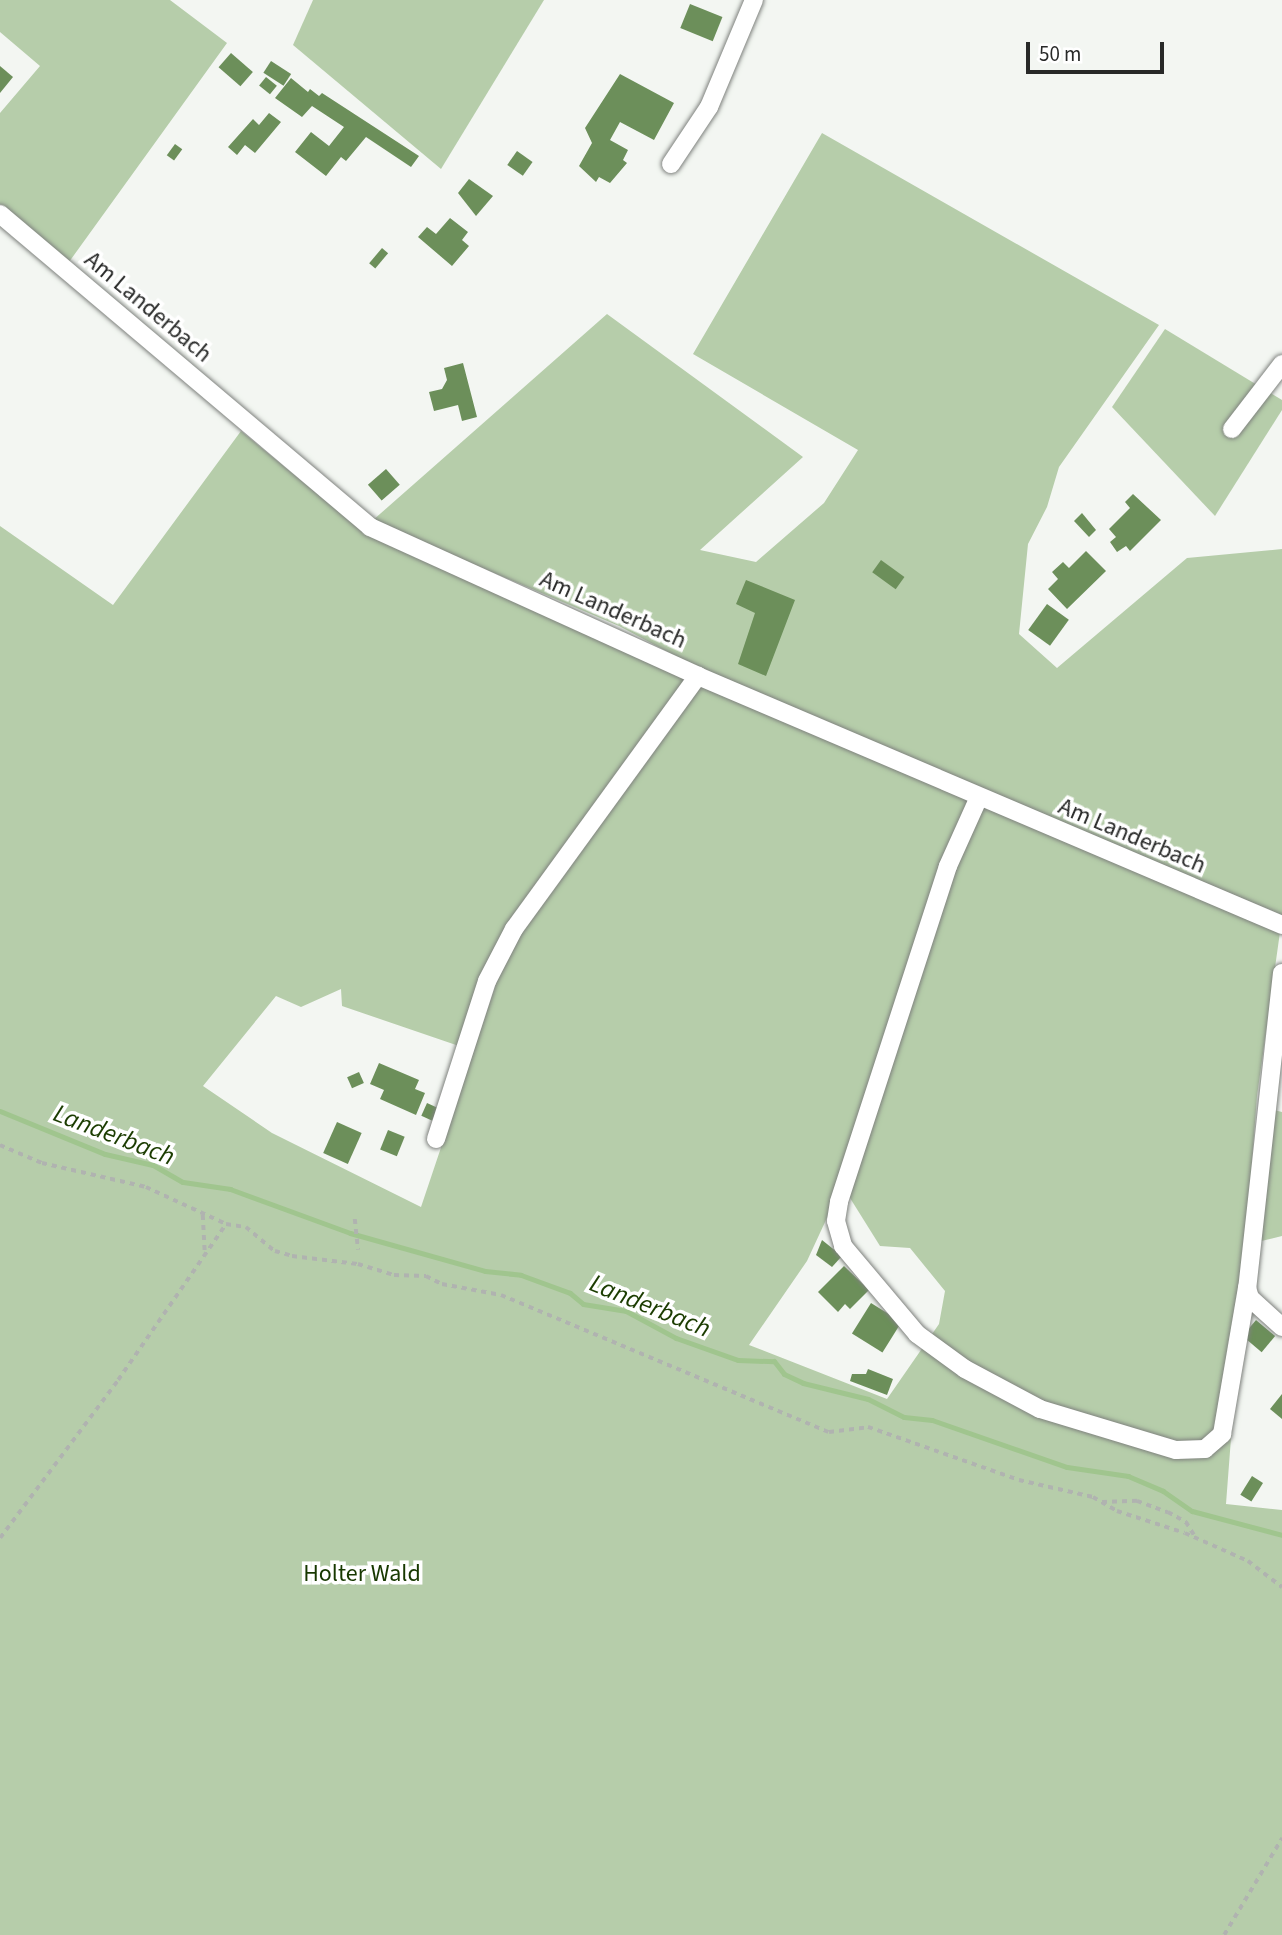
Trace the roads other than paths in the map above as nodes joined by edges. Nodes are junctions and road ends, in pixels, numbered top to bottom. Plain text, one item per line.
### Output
1 (754, 0) edge
2 (671, 163) dead end
3 (0, 214) edge
4 (1282, 364) edge
5 (1232, 429) dead end
6 (698, 676) junction
7 (979, 797) junction
8 (1282, 925) edge
9 (1282, 973) edge
10 (436, 1139) dead end
11 (1247, 1288) junction
12 (1282, 1327) edge

1 - 2 street
3 - 6 street, Am Landerbach
4 - 5 street
6 - 7 street, Am Landerbach
6 - 10 street
7 - 8 street, Am Landerbach
7 - 11 street
9 - 11 street
11 - 12 street

